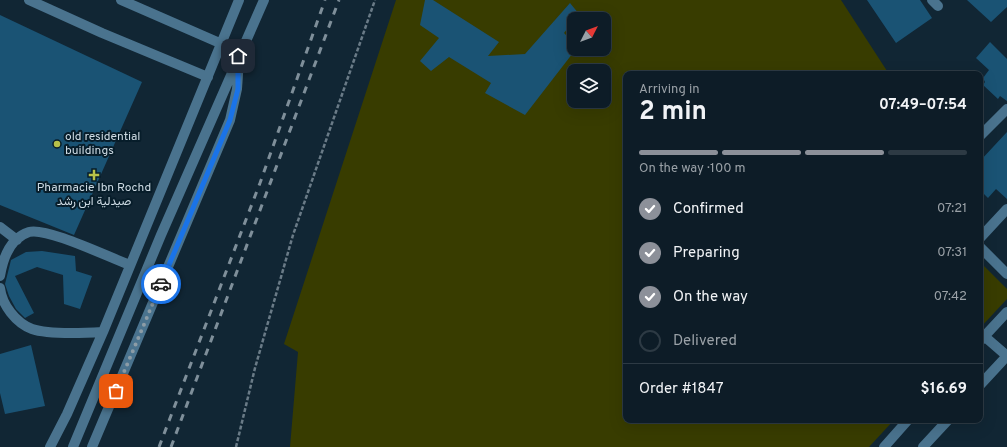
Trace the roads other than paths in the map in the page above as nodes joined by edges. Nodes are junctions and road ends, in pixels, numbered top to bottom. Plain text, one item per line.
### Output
1 (29, 0) edge
2 (121, 0) edge
3 (239, 0) edge
4 (264, 0) edge
5 (222, 44) junction
6 (238, 56) junction
7 (208, 77) junction
8 (1007, 109) edge
9 (983, 130) edge
10 (1007, 209) edge
11 (0, 227) edge
12 (983, 235) edge
13 (17, 240) junction
14 (983, 250) edge
15 (130, 265) junction
16 (1007, 274) edge
17 (0, 276) edge
18 (0, 288) edge
19 (1007, 312) edge
20 (103, 332) junction
21 (983, 337) edge
22 (983, 339) edge
23 (1007, 356) edge
24 (983, 382) edge
25 (905, 423) edge
26 (945, 423) edge
27 (50, 447) edge
28 (73, 447) edge
29 (92, 447) edge
30 (884, 447) edge
31 (922, 447) edge

1 - 7 street
2 - 5 street
3 - 5 street
4 - 6 street
5 - 7 street
6 - 28 street
6 - 29 street
7 - 15 street
8 - 9 street
10 - 12 street
11 - 13 street
13 - 15 street
13 - 17 street
14 - 16 street
15 - 20 street
18 - 20 street
19 - 21 street
20 - 27 street
22 - 23 street
23 - 24 street
25 - 30 street
26 - 31 street

